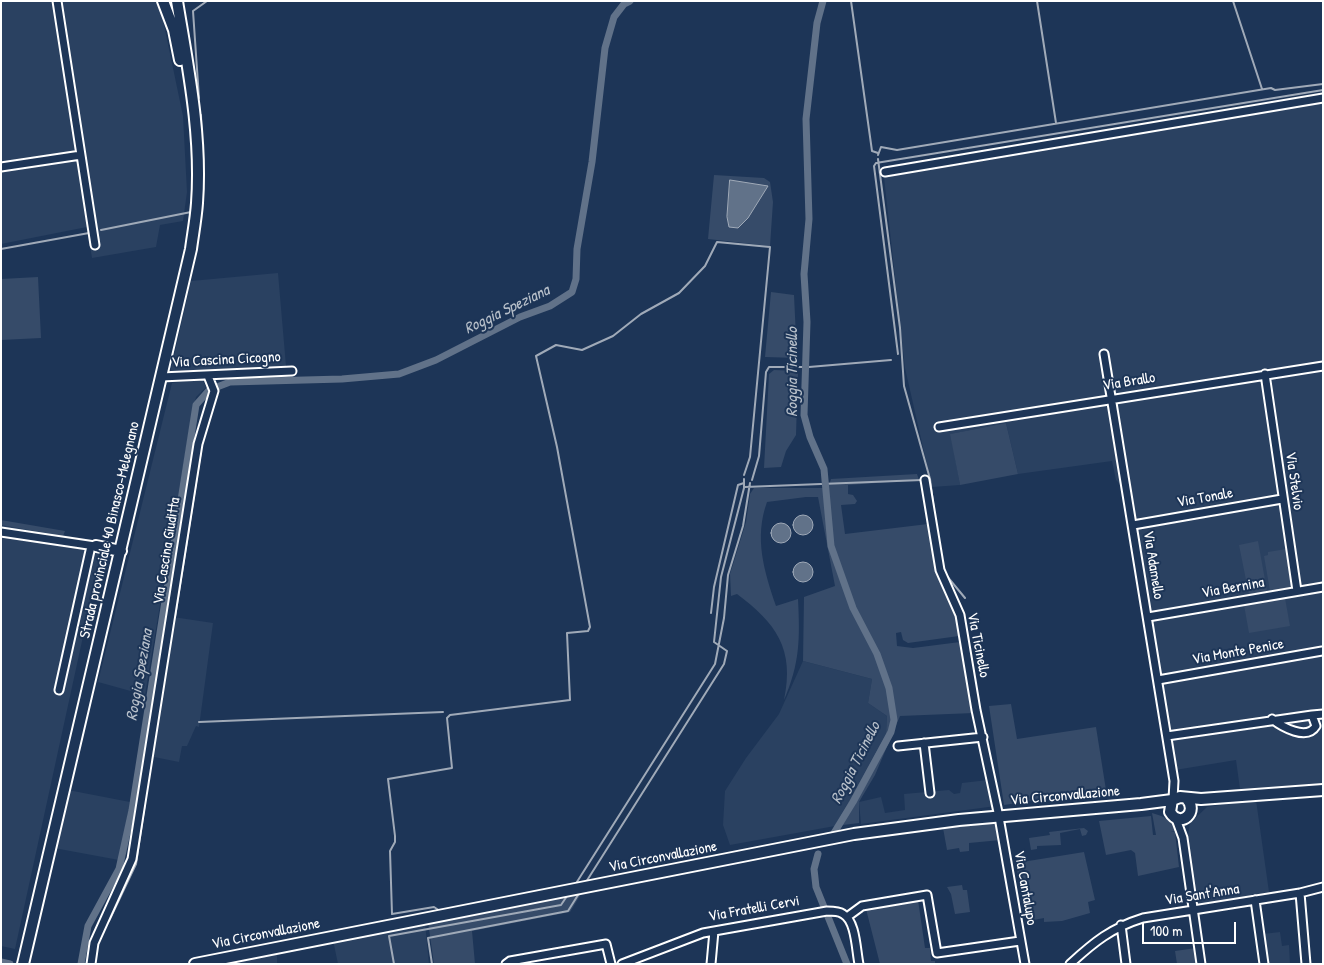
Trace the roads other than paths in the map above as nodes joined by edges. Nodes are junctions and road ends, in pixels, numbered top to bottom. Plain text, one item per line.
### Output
1 (57, 1) edge
2 (163, 1) edge
3 (177, 1) edge
4 (1323, 98) edge
5 (192, 102) junction
6 (81, 155) junction
7 (1, 167) edge
8 (885, 172) dead end
9 (95, 245) dead end
10 (1104, 354) dead end
11 (1323, 366) edge
12 (292, 371) dead end
13 (1265, 374) junction
14 (208, 376) junction
15 (161, 377) junction
16 (1112, 399) junction
17 (939, 427) dead end
18 (925, 480) dead end
19 (1282, 498) junction
20 (1133, 525) junction
21 (1, 532) edge
22 (94, 546) junction
23 (121, 551) junction
24 (1323, 587) edge
25 (1297, 591) junction
26 (1148, 617) junction
27 (1322, 651) edge
28 (1158, 680) junction
29 (59, 690) dead end
30 (1323, 714) edge
31 (1312, 715) junction
32 (1272, 719) junction
33 (1167, 736) junction
34 (983, 737) junction
35 (924, 743) junction
36 (898, 746) dead end
37 (1323, 790) edge
38 (930, 793) dead end
39 (1218, 798) junction
40 (1179, 799) junction
41 (1141, 804) junction
42 (1189, 815) junction
43 (1000, 816) junction
44 (1174, 817) junction
45 (1183, 838) junction
46 (1323, 887) edge
47 (1300, 894) junction
48 (1255, 900) junction
49 (1194, 910) junction
50 (848, 917) junction
51 (1120, 925) junction
52 (714, 931) junction
53 (1020, 941) junction
54 (23, 963) edge
55 (91, 964) edge
56 (195, 964) edge
57 (506, 964) edge
58 (611, 964) edge
59 (622, 964) edge
60 (711, 964) edge
61 (859, 964) edge
62 (1025, 964) edge
63 (1070, 964) edge
64 (1126, 964) edge
65 (1201, 964) edge
66 (1264, 964) edge
67 (1306, 964) edge

1 - 6 street
2 - 5 main road, Strada provinciale 40 Binasco-Melegnano
3 - 5 main road, Strada provinciale 40 Binasco-Melegnano
4 - 8 street
5 - 15 main road, Strada provinciale 40 Binasco-Melegnano
6 - 7 street
6 - 9 street
10 - 16 street, Via Adamello
11 - 13 street, Via Brallo
12 - 14 street, Via Cascina Cicogno
13 - 16 street, Via Brallo
13 - 19 street, Via Stelvio
14 - 15 street, Via Cascina Cicogno
14 - 55 street, Via Cascina Giuditta
15 - 23 main road, Strada provinciale 40 Binasco-Melegnano
16 - 17 street, Via Brallo
16 - 20 street, Via Adamello
18 - 34 street, Via Ticinello
19 - 20 street, Via Tonale
19 - 25 street, Via Stelvio
20 - 26 street, Via Adamello
21 - 22 street
22 - 23 main road
22 - 29 street
23 - 54 main road, Strada provinciale 40 Binasco-Melegnano
24 - 25 street, Via Bernina
25 - 26 street, Via Bernina
26 - 28 street, Via Adamello
27 - 28 street, Via Monte Penice
28 - 33 street, Via Adamello
30 - 31 street
31 - 32 street
31 - 32 street
32 - 33 street
33 - 40 street, Via Adamello
34 - 35 street
34 - 43 street, Via Ticinello
35 - 36 street
35 - 38 street
37 - 39 main road
39 - 40 main road, Via Circonvallazione
39 - 42 main road
40 - 41 main road, Via Circonvallazione
40 - 42 main road
40 - 44 main road
41 - 43 main road, Via Circonvallazione
41 - 44 main road
42 - 44 main road
42 - 45 street
43 - 53 street, Via Cantalupo
43 - 56 main road, Via Circonvallazione
44 - 45 street
45 - 49 street
46 - 47 street, Via Sant'Anna
47 - 48 street, Via Sant'Anna
47 - 67 street
48 - 49 street, Via Sant'Anna
48 - 66 street
49 - 51 street, Via Sant'Anna
49 - 65 street
50 - 52 street, Via Fratelli Cervi
50 - 53 street
50 - 61 street
51 - 63 street, Via Sant'Anna
51 - 64 street
52 - 59 street, Via Fratelli Cervi
52 - 60 street
53 - 62 street, Via Cantalupo
57 - 58 street

